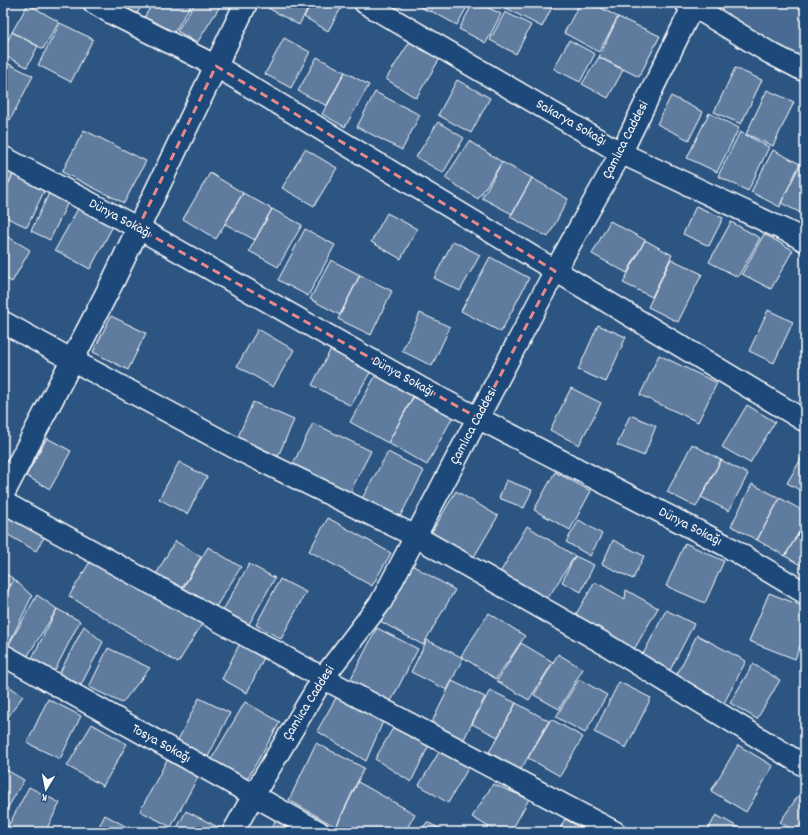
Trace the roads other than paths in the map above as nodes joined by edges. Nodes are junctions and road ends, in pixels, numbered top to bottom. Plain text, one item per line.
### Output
1 (94, 3) edge
2 (246, 3) edge
3 (365, 3) edge
4 (689, 4) edge
5 (216, 66) junction
6 (805, 72) edge
7 (621, 153) junction
8 (3, 157) edge
9 (138, 228) junction
10 (805, 241) edge
11 (555, 271) junction
12 (3, 322) edge
13 (72, 360) junction
14 (478, 418) junction
15 (805, 422) edge
16 (3, 494) edge
17 (3, 502) edge
18 (415, 536) junction
19 (805, 593) edge
20 (3, 655) edge
21 (323, 678) junction
22 (805, 766) edge
23 (253, 796) junction
24 (233, 832) edge
25 (319, 832) edge
26 (615, 832) edge

1 - 5 street
2 - 5 street
3 - 7 street, Sakarya Sokağı
4 - 6 street
4 - 7 street, Çamlıca Caddesi
5 - 9 street
5 - 11 street
7 - 10 street, Sakarya Sokağı
7 - 11 street, Çamlıca Caddesi
8 - 9 street, Dünya Sokağı
9 - 13 street
9 - 14 street, Dünya Sokağı
11 - 14 street, Çamlıca Caddesi
11 - 15 street
12 - 13 street
13 - 16 street
13 - 18 street
14 - 18 street, Çamlıca Caddesi
14 - 19 street, Dünya Sokağı
17 - 21 street
18 - 21 street, Çamlıca Caddesi
18 - 22 street
20 - 23 street, Tosya Sokağı
21 - 23 street, Çamlıca Caddesi
21 - 26 street
23 - 24 street, Çamlıca Caddesi
23 - 25 street, Tosya Sokağı

